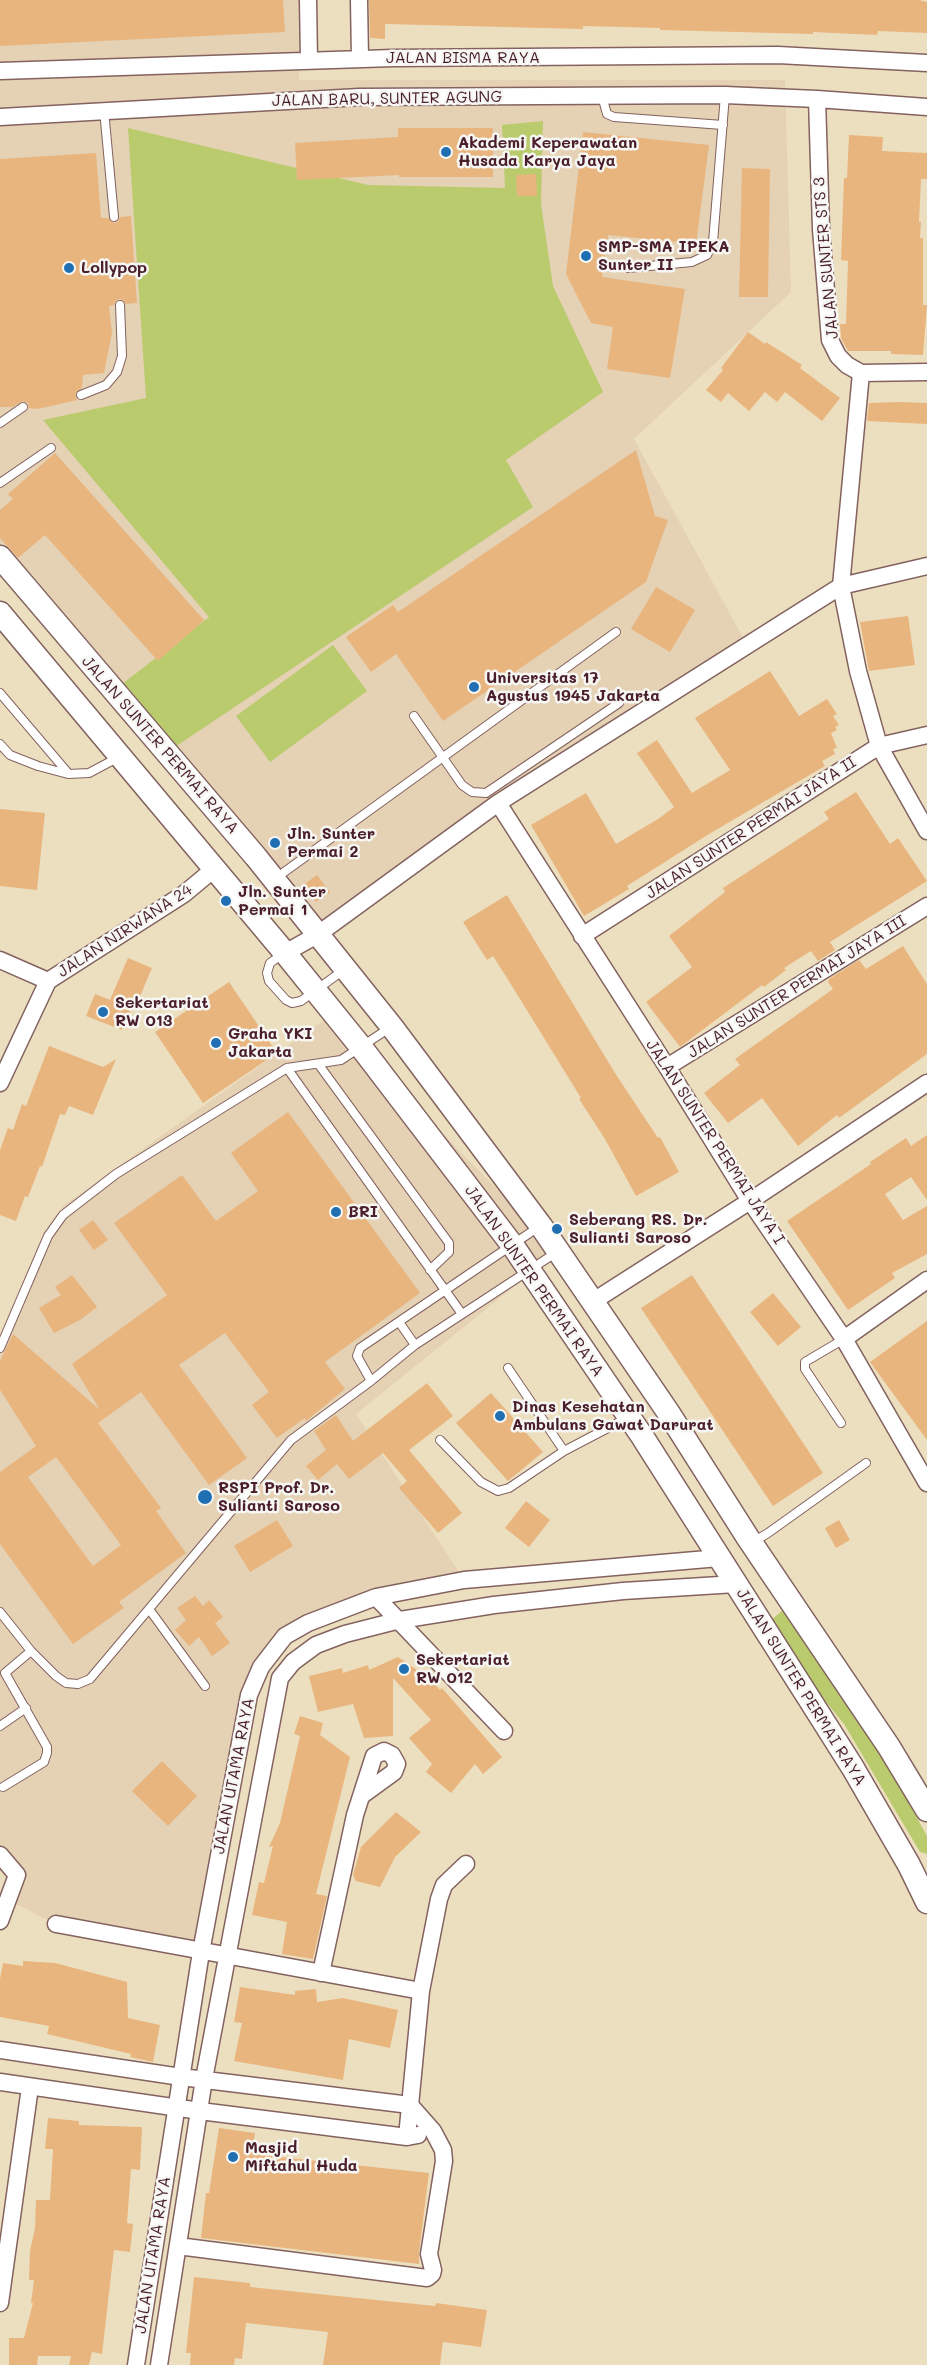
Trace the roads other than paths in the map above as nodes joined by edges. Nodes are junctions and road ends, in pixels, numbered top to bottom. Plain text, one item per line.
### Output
1 (308, 0) edge
2 (359, 0) edge
3 (360, 59) junction
4 (309, 60) junction
5 (927, 63) edge
6 (0, 71) edge
7 (725, 95) junction
8 (602, 96) junction
9 (817, 99) junction
10 (927, 107) edge
11 (104, 110) junction
12 (0, 117) edge
13 (723, 124) junction
14 (114, 217) dead end
15 (628, 268) dead end
16 (120, 305) dead end
17 (927, 372) edge
18 (861, 373) junction
19 (81, 395) dead end
20 (23, 407) dead end
21 (0, 423) edge
22 (51, 448) dead end
23 (0, 483) edge
24 (0, 558) edge
25 (927, 566) edge
26 (841, 586) junction
27 (0, 613) edge
28 (616, 632) dead end
29 (0, 693) edge
30 (619, 703) dead end
31 (414, 716) dead end
32 (927, 735) edge
33 (0, 744) edge
34 (879, 746) junction
35 (119, 757) junction
36 (444, 757) junction
37 (68, 774) junction
38 (498, 803) junction
39 (927, 831) edge
40 (214, 869) junction
41 (274, 880) junction
42 (927, 906) edge
43 (318, 935) junction
44 (582, 936) junction
45 (285, 953) junction
46 (0, 960) edge
47 (346, 969) junction
48 (48, 981) junction
49 (315, 992) junction
50 (392, 1027) junction
51 (361, 1047) junction
52 (319, 1065) junction
53 (667, 1067) junction
54 (287, 1068) junction
55 (0, 1083) edge
56 (927, 1083) edge
57 (750, 1201) junction
58 (541, 1226) junction
59 (513, 1246) junction
60 (558, 1251) junction
61 (430, 1270) junction
62 (529, 1270) junction
63 (927, 1280) edge
64 (445, 1291) junction
65 (592, 1302) junction
66 (462, 1314) junction
67 (399, 1322) junction
68 (844, 1339) junction
69 (415, 1345) junction
70 (0, 1348) edge
71 (508, 1368) dead end
72 (371, 1381) junction
73 (630, 1417) junction
74 (841, 1423) dead end
75 (440, 1440) dead end
76 (564, 1451) junction
77 (866, 1463) dead end
78 (927, 1484) edge
79 (751, 1543) junction
80 (718, 1558) junction
81 (736, 1584) junction
82 (376, 1597) junction
83 (149, 1609) junction
84 (0, 1612) edge
85 (400, 1620) junction
86 (31, 1651) junction
87 (2, 1674) edge
88 (205, 1686) dead end
89 (26, 1708) junction
90 (0, 1726) edge
91 (504, 1731) dead end
92 (3, 1787) dead end
93 (361, 1796) dead end
94 (927, 1810) edge
95 (0, 1855) edge
96 (466, 1864) dead end
97 (918, 1865) edge
98 (927, 1902) edge
99 (0, 1920) edge
100 (56, 1924) dead end
101 (201, 1952) junction
102 (226, 1956) junction
103 (321, 1973) junction
104 (421, 1991) junction
105 (0, 2050) edge
106 (181, 2077) junction
107 (204, 2079) junction
108 (0, 2082) edge
109 (30, 2087) junction
110 (410, 2105) junction
111 (177, 2108) junction
112 (200, 2111) junction
113 (433, 2131) junction
114 (407, 2137) junction
115 (178, 2246) junction
116 (0, 2303) edge
117 (136, 2365) edge
118 (159, 2365) edge

1 - 4 street
2 - 3 street
3 - 4 street, JALAN BISMA RAYA
3 - 5 street, JALAN BISMA RAYA
4 - 6 street, JALAN BISMA RAYA
7 - 8 street, JALAN BARU, SUNTER AGUNG
7 - 9 street, JALAN BARU, SUNTER AGUNG
7 - 13 lane
8 - 11 street, JALAN BARU, SUNTER AGUNG
8 - 13 lane
9 - 10 street
9 - 18 street, JALAN SUNTER STS 3
11 - 12 street, JALAN BARU, SUNTER AGUNG
11 - 14 lane
13 - 15 lane
16 - 19 lane
17 - 18 street
18 - 26 street
20 - 21 lane
22 - 23 lane
24 - 41 street, JALAN SUNTER PERMAI RAYA
25 - 26 street
26 - 34 street
26 - 38 street
27 - 35 street, JALAN SUNTER PERMAI RAYA
28 - 36 lane
29 - 37 lane
30 - 36 lane
31 - 36 lane
32 - 34 street, JALAN SUNTER PERMAI JAYA II
33 - 37 lane
34 - 39 street
34 - 44 street, JALAN SUNTER PERMAI JAYA II
35 - 37 lane
35 - 40 street, JALAN SUNTER PERMAI RAYA
36 - 41 lane
38 - 43 street
38 - 44 street, JALAN SUNTER PERMAI JAYA I
40 - 45 street, JALAN SUNTER PERMAI RAYA
40 - 48 street, JALAN NIRWANA 24
41 - 43 street, JALAN SUNTER PERMAI RAYA
42 - 53 street, JALAN SUNTER PERMAI JAYA III
43 - 45 street
43 - 47 street, JALAN SUNTER PERMAI RAYA
44 - 53 street, JALAN SUNTER PERMAI JAYA I
45 - 49 street, JALAN SUNTER PERMAI RAYA
46 - 48 street, JALAN NIRWANA 24
47 - 49 lane
47 - 50 street, JALAN SUNTER PERMAI RAYA
48 - 55 street
49 - 51 street, JALAN SUNTER PERMAI RAYA
50 - 51 lane
50 - 58 street, JALAN SUNTER PERMAI RAYA
51 - 52 lane
51 - 59 street, JALAN SUNTER PERMAI RAYA
52 - 54 lane
52 - 61 lane
53 - 57 street, JALAN SUNTER PERMAI JAYA I
54 - 61 lane
54 - 70 lane
56 - 57 street
57 - 65 street
57 - 68 street, JALAN SUNTER PERMAI JAYA I
58 - 59 lane
58 - 60 street, JALAN SUNTER PERMAI RAYA
59 - 62 street, JALAN SUNTER PERMAI RAYA
59 - 64 lane
60 - 62 lane
60 - 65 street, JALAN SUNTER PERMAI RAYA
61 - 64 lane
62 - 66 lane
62 - 73 street, JALAN SUNTER PERMAI RAYA
63 - 68 street
64 - 66 lane
64 - 67 lane
65 - 79 street, JALAN SUNTER PERMAI RAYA
66 - 69 lane
67 - 69 lane
67 - 72 lane
68 - 74 lane
68 - 78 street, JALAN SUNTER PERMAI JAYA I
69 - 72 lane
71 - 76 lane
72 - 83 lane
73 - 76 lane
73 - 80 street, JALAN SUNTER PERMAI RAYA
75 - 76 lane
77 - 79 lane
79 - 94 street, JALAN SUNTER PERMAI RAYA
80 - 81 street, JALAN SUNTER PERMAI RAYA
80 - 82 street, JALAN UTAMA RAYA
81 - 85 street, JALAN UTAMA RAYA
81 - 97 street, JALAN SUNTER PERMAI RAYA
82 - 85 street
82 - 101 street, JALAN UTAMA RAYA
83 - 86 lane
83 - 88 lane
84 - 86 lane
85 - 91 street
85 - 102 street, JALAN UTAMA RAYA
86 - 87 lane
87 - 89 lane
89 - 90 lane
89 - 92 lane
93 - 103 street
95 - 99 street
96 - 104 street
97 - 98 street, JALAN SUNTER PERMAI RAYA
100 - 101 street
101 - 102 street
101 - 106 street, JALAN UTAMA RAYA
102 - 103 street
102 - 107 street, JALAN UTAMA RAYA
103 - 104 street
104 - 110 street
105 - 106 street
106 - 107 street
106 - 111 street, JALAN UTAMA RAYA
107 - 110 street
107 - 112 street, JALAN UTAMA RAYA
108 - 109 street
109 - 111 street
109 - 116 street
110 - 113 street
110 - 114 street
111 - 112 street
111 - 117 street, JALAN UTAMA RAYA
112 - 114 street
112 - 115 street, JALAN UTAMA RAYA
113 - 114 street
113 - 115 street
115 - 118 street, JALAN UTAMA RAYA

